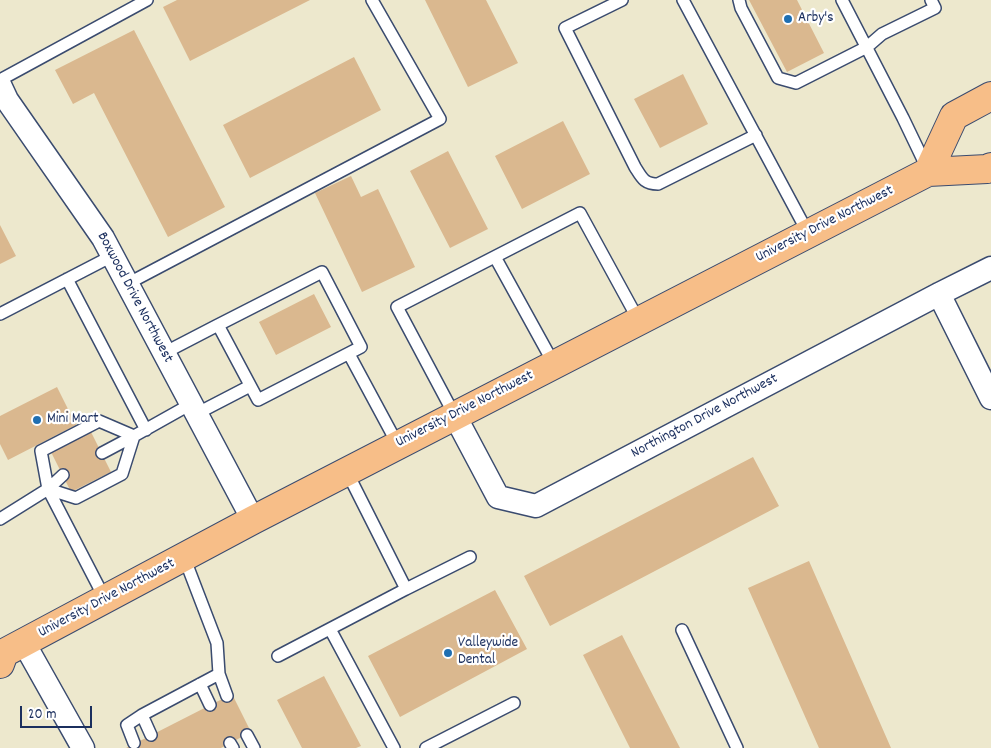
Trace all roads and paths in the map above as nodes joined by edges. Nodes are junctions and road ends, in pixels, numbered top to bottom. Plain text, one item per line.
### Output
1 (147, 0) edge
2 (372, 0) edge
3 (622, 0) edge
4 (684, 0) edge
5 (739, 0) edge
6 (842, 0) edge
7 (931, 0) edge
8 (867, 47) junction
9 (2, 93) edge
10 (991, 96) edge
11 (756, 135) junction
12 (991, 167) edge
13 (928, 172) junction
14 (808, 234) junction
15 (112, 256) junction
16 (495, 256) junction
17 (991, 268) edge
18 (66, 280) junction
19 (127, 284) junction
20 (939, 294) junction
21 (0, 314) edge
22 (639, 320) junction
23 (218, 325) junction
24 (164, 353) junction
25 (349, 354) junction
26 (554, 364) junction
27 (250, 386) junction
28 (991, 398) edge
29 (194, 409) junction
30 (455, 416) junction
31 (146, 430) junction
32 (134, 436) junction
33 (398, 445) junction
34 (102, 453) dead end
35 (347, 472) junction
36 (63, 475) dead end
37 (48, 489) junction
38 (0, 519) edge
39 (253, 520) junction
40 (184, 557) junction
41 (470, 557) dead end
42 (406, 589) junction
43 (106, 599) junction
44 (330, 629) junction
45 (682, 630) dead end
46 (7, 653) edge
47 (278, 656) dead end
48 (219, 674) junction
49 (200, 684) junction
50 (227, 696) dead end
51 (514, 703) dead end
52 (210, 705) dead end
53 (142, 715) junction
54 (151, 735) dead end
55 (247, 735) dead end
56 (134, 743) dead end
57 (83, 748) edge
58 (254, 748) edge
59 (394, 748) edge
60 (426, 748) edge
61 (737, 748) edge

1 - 9 lane
2 - 19 lane
3 - 11 lane
4 - 11 lane
5 - 8 lane
6 - 8 lane
7 - 8 lane
8 - 13 lane
9 - 15 street, Boxwood Drive Northwest
10 - 13 highway
11 - 14 lane
12 - 13 highway, University Drive Northwest
13 - 14 highway, University Drive Northwest
14 - 22 highway, University Drive Northwest
15 - 18 lane
15 - 19 street, Boxwood Drive Northwest
16 - 22 lane
16 - 26 lane
16 - 30 lane
17 - 20 street, Northington Drive Northwest
18 - 21 lane
18 - 31 lane
19 - 24 street, Boxwood Drive Northwest
20 - 28 street
20 - 30 street, Northington Drive Northwest
22 - 26 highway, University Drive Northwest
23 - 24 lane
23 - 25 lane
23 - 27 lane
24 - 29 street, Boxwood Drive Northwest
25 - 27 lane
25 - 33 lane
26 - 30 highway, University Drive Northwest
27 - 29 lane
29 - 31 lane
29 - 39 street, Boxwood Drive Northwest
30 - 33 highway, University Drive Northwest
31 - 32 lane
32 - 34 lane
32 - 37 lane
32 - 37 lane
33 - 35 highway, University Drive Northwest
35 - 39 highway, University Drive Northwest
35 - 42 lane
36 - 37 lane
37 - 38 lane
37 - 43 lane
39 - 40 highway, University Drive Northwest
40 - 43 highway, University Drive Northwest
40 - 48 lane
41 - 42 lane
42 - 44 lane
43 - 46 highway, University Drive Northwest
44 - 47 lane
44 - 59 lane
45 - 61 lane
46 - 57 street
48 - 49 lane
48 - 50 lane
49 - 52 lane
49 - 53 lane
51 - 60 lane
53 - 54 lane
53 - 56 lane
55 - 58 lane

